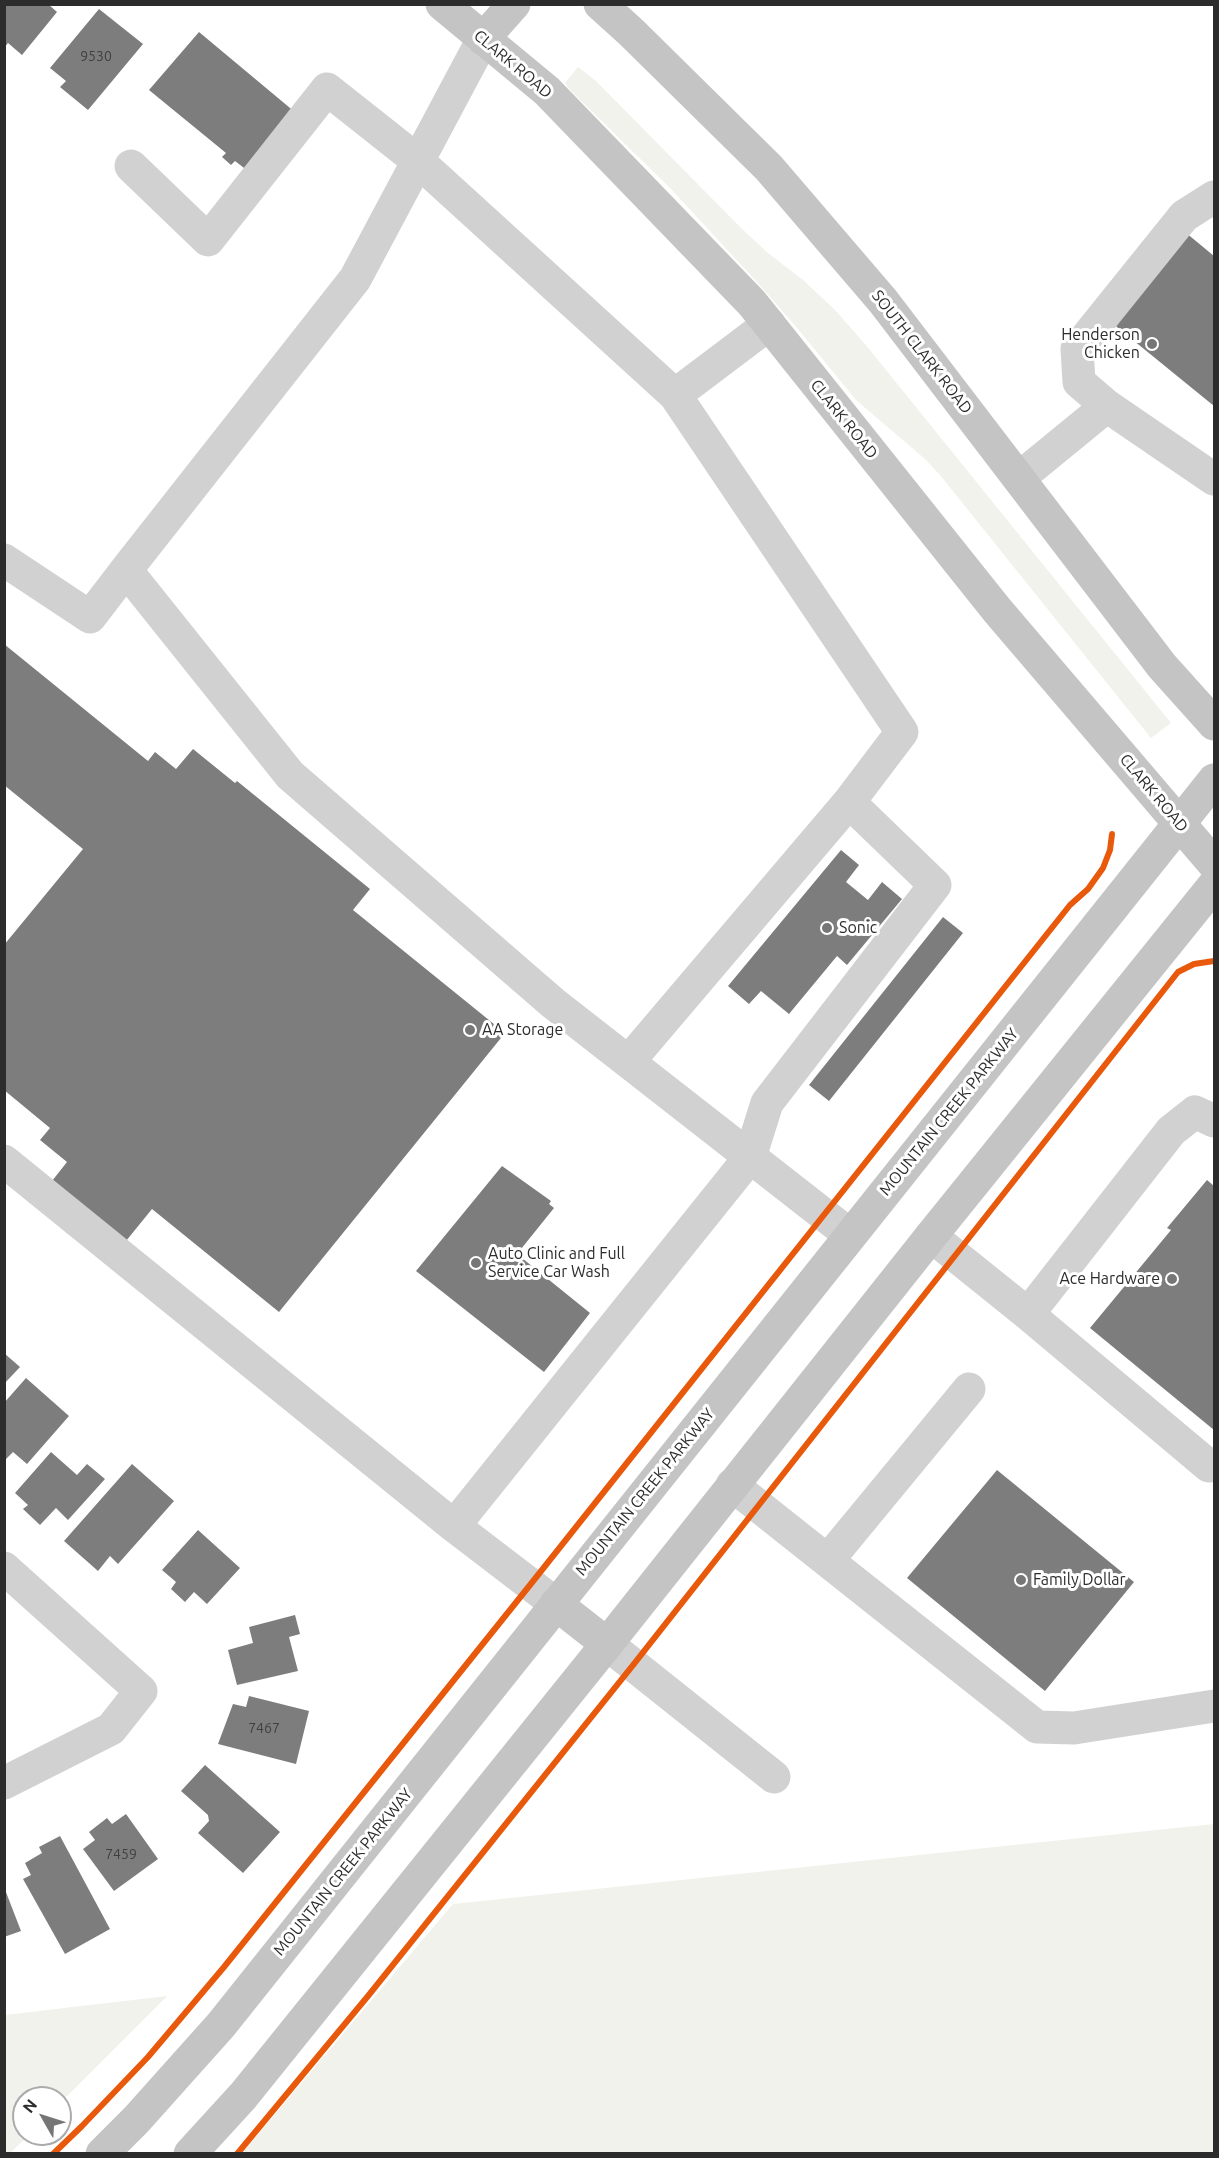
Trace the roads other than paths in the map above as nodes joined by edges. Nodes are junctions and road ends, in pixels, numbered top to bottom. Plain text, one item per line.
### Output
1 (442, 4) edge
2 (514, 4) edge
3 (600, 4) edge
4 (483, 39) junction
5 (418, 161) junction
6 (131, 166) dead end
7 (1215, 197) edge
8 (769, 324) junction
9 (675, 395) junction
10 (1107, 406) junction
11 (1018, 478) junction
12 (1215, 479) edge
13 (4, 560) edge
14 (126, 570) junction
15 (1215, 724) edge
16 (1215, 780) edge
17 (849, 802) junction
18 (1179, 823) junction
19 (1215, 864) edge
20 (1215, 885) edge
21 (629, 1061) junction
22 (1215, 1121) edge
23 (750, 1157) junction
24 (4, 1161) edge
25 (850, 1235) junction
26 (931, 1236) junction
27 (1028, 1314) junction
28 (969, 1389) dead end
29 (1209, 1466) dead end
30 (732, 1485) junction
31 (454, 1526) junction
32 (828, 1560) junction
33 (4, 1568) edge
34 (556, 1604) junction
35 (607, 1644) junction
36 (1215, 1706) edge
37 (774, 1777) dead end
38 (4, 1783) edge
39 (102, 2154) edge
40 (190, 2154) edge

1 - 4 main road, CLARK ROAD
2 - 4 main road
3 - 11 main road, SOUTH CLARK ROAD
4 - 5 street
4 - 8 main road, CLARK ROAD
5 - 6 street
5 - 9 street
5 - 14 street
7 - 10 street
8 - 9 street
8 - 18 main road, CLARK ROAD
9 - 17 street
10 - 11 street
10 - 12 street
11 - 15 main road, SOUTH CLARK ROAD
13 - 14 street
14 - 21 street
16 - 18 main road, MOUNTAIN CREEK PARKWAY
17 - 21 street
17 - 23 street
18 - 19 main road, CLARK ROAD
18 - 25 main road, MOUNTAIN CREEK PARKWAY
20 - 26 main road
21 - 23 street
22 - 27 street
23 - 25 street
23 - 31 street
24 - 31 street
25 - 34 main road, MOUNTAIN CREEK PARKWAY
26 - 27 street
26 - 30 main road
27 - 29 street
28 - 32 street
30 - 32 street
30 - 35 main road
31 - 34 street
32 - 36 street
33 - 38 street
34 - 35 main road
34 - 39 main road, MOUNTAIN CREEK PARKWAY
35 - 37 street
35 - 40 main road

